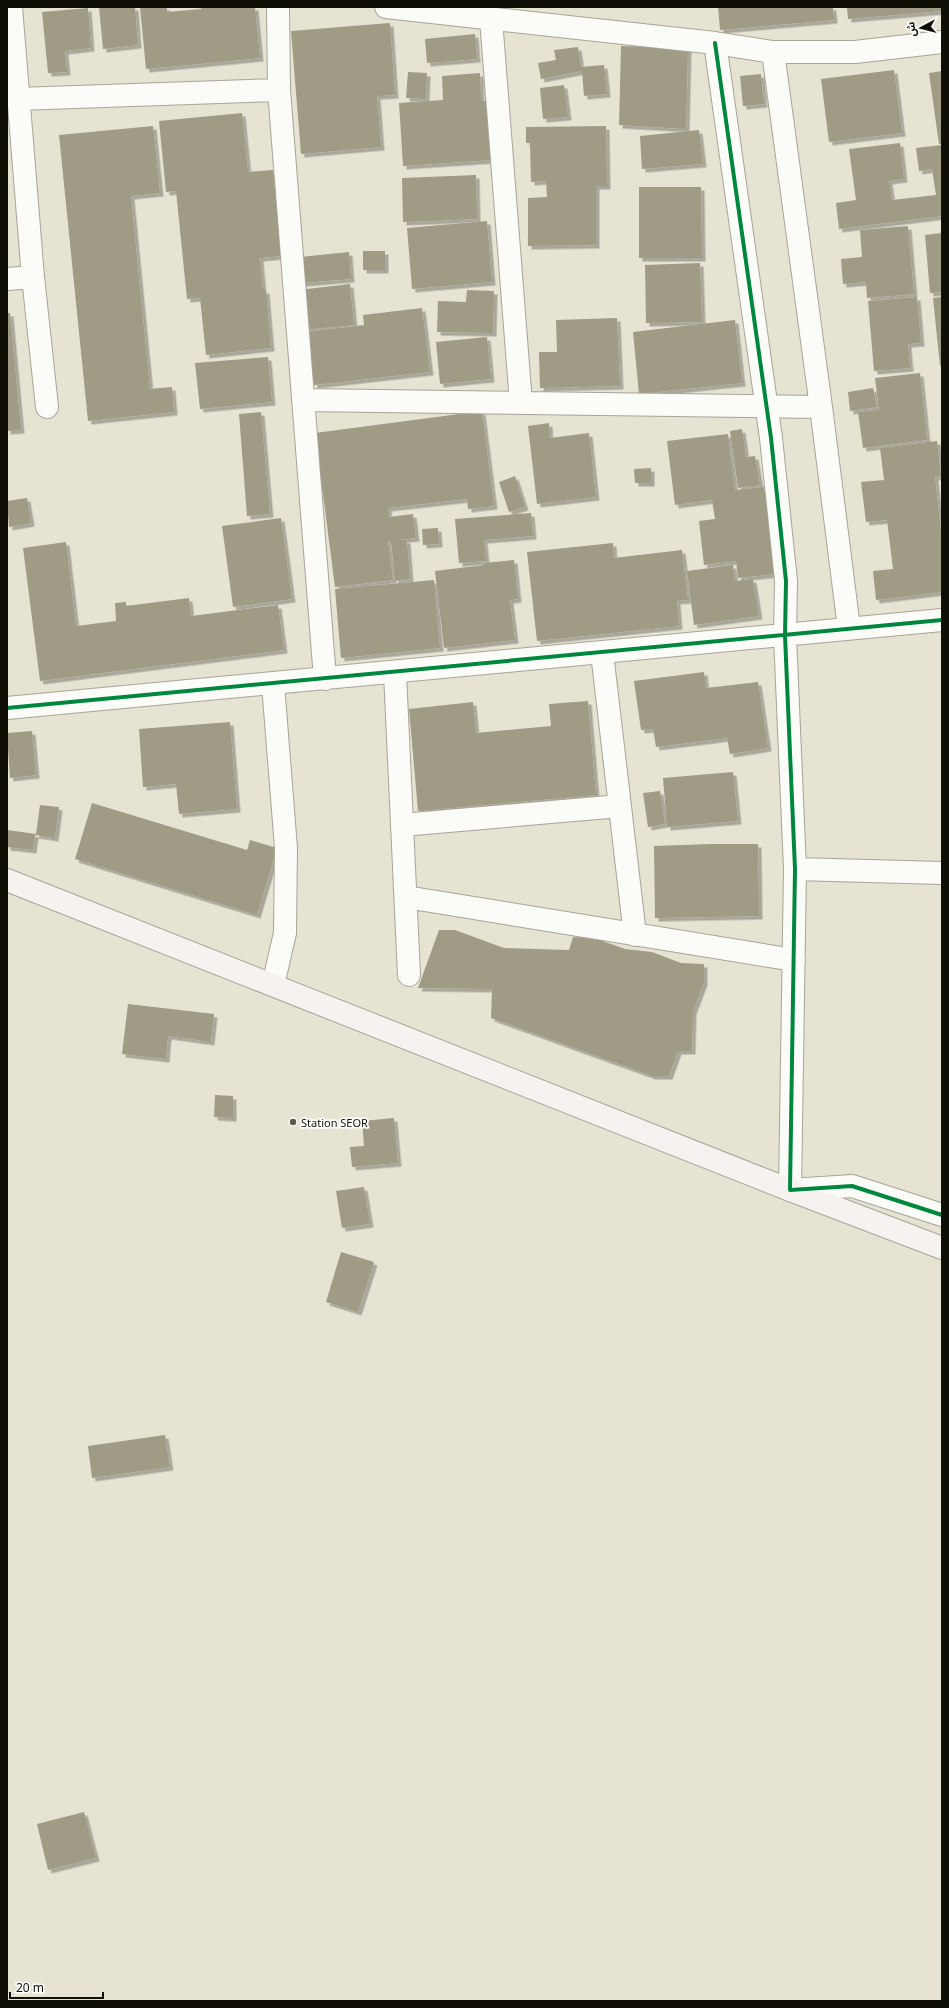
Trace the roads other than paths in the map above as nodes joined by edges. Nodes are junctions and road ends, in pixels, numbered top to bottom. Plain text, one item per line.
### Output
1 (11, 7) edge
2 (278, 7) edge
3 (386, 7) edge
4 (491, 19) junction
5 (942, 42) edge
6 (715, 43) junction
7 (773, 52) junction
8 (279, 90) junction
9 (18, 99) junction
10 (33, 277) junction
11 (7, 279) edge
12 (303, 400) junction
13 (521, 403) junction
14 (766, 406) junction
15 (47, 407) dead end
16 (821, 407) junction
17 (942, 620) edge
18 (849, 628) junction
19 (785, 636) junction
20 (602, 653) junction
21 (394, 673) junction
22 (325, 679) junction
23 (273, 684) junction
24 (7, 708) edge
25 (620, 806) junction
26 (402, 825) junction
27 (795, 869) junction
28 (942, 873) edge
29 (7, 880) edge
30 (406, 897) junction
31 (635, 935) junction
32 (794, 960) junction
33 (409, 975) dead end
34 (273, 985) junction
35 (790, 1190) junction
36 (942, 1215) edge
37 (942, 1248) edge

1 - 9 street
2 - 8 street
3 - 4 street
4 - 6 street
4 - 13 street
5 - 7 street
6 - 7 street
6 - 14 street
7 - 16 street
8 - 9 street
8 - 12 street
9 - 10 street
10 - 11 street
10 - 15 street
12 - 13 street
12 - 22 street
13 - 14 street
14 - 16 street
14 - 19 street
16 - 18 street
17 - 18 street
18 - 19 street
19 - 20 street
19 - 27 street
20 - 21 street
20 - 25 street
21 - 22 street
21 - 26 street
22 - 23 street
23 - 24 street
23 - 34 street
25 - 26 street
25 - 31 street
26 - 30 street
27 - 28 street
27 - 32 street
29 - 34 main road
30 - 31 street
30 - 33 street
31 - 32 street
32 - 35 street
34 - 35 main road
35 - 36 street
35 - 37 main road

